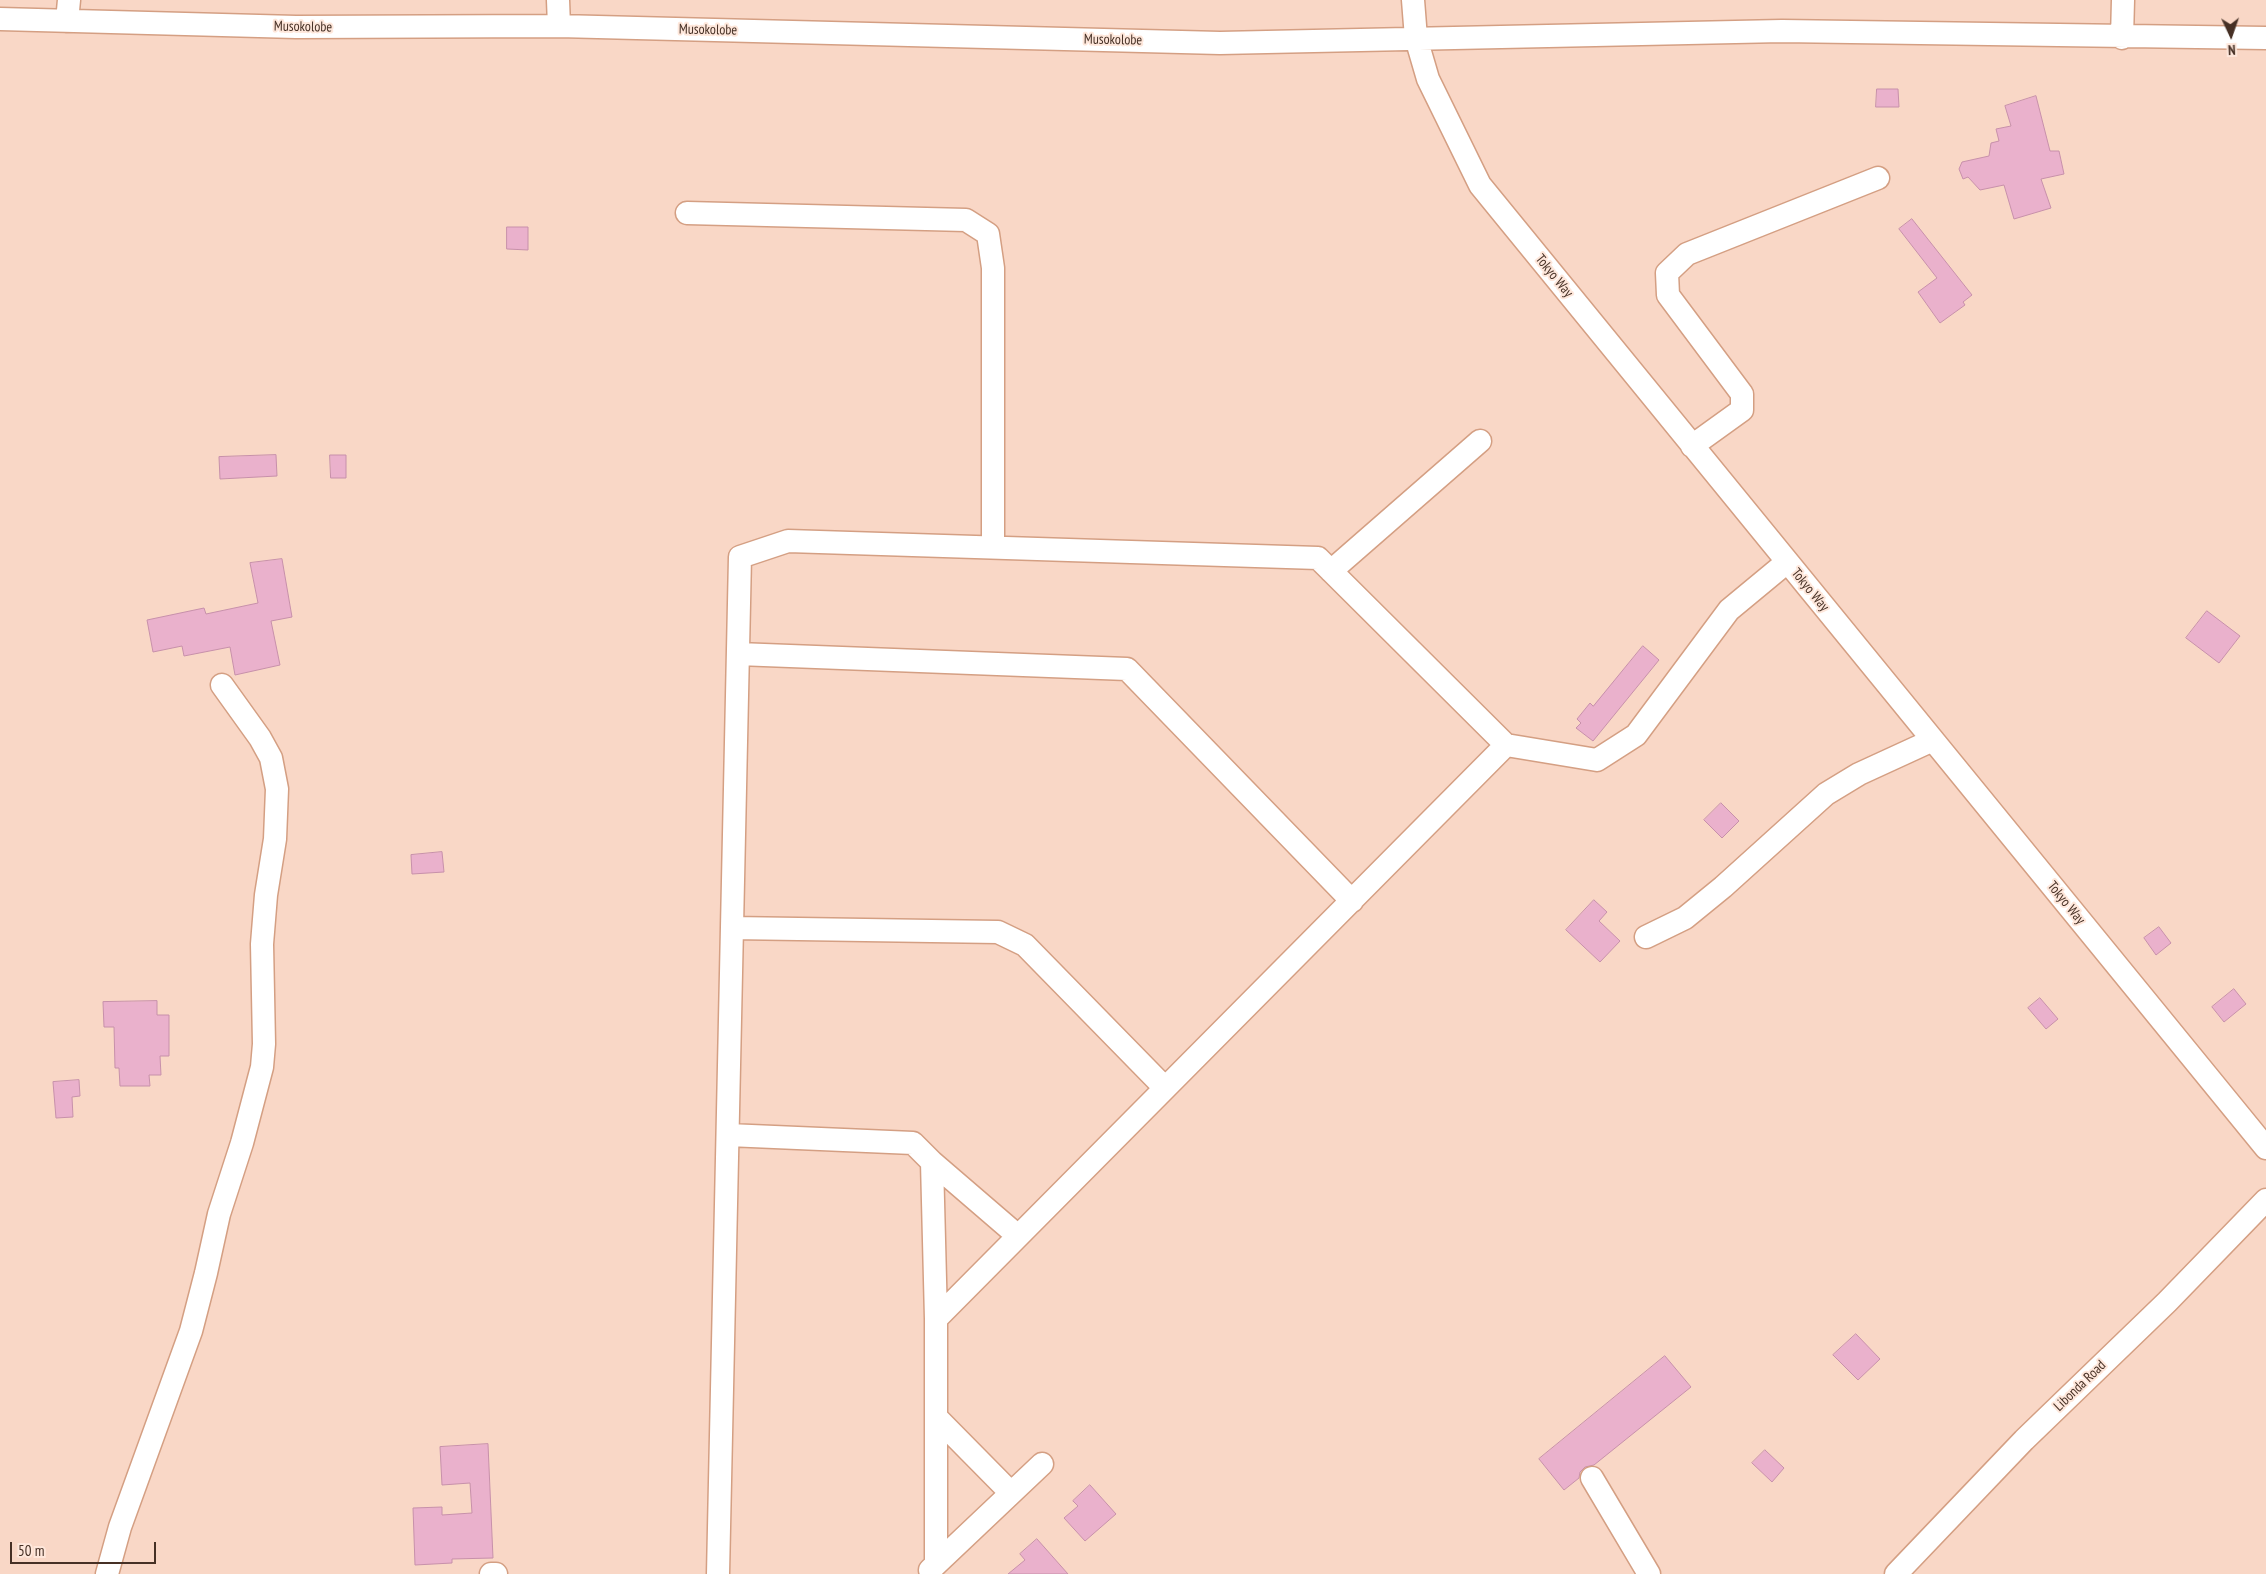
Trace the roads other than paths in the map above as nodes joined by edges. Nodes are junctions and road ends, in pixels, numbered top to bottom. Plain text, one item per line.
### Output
1 (558, 0) edge
2 (1413, 0) edge
3 (2123, 0) edge
4 (68, 11) edge
5 (0, 19) edge
6 (560, 26) junction
7 (1416, 38) junction
8 (2122, 38) junction
9 (2266, 38) edge
10 (1878, 178) dead end
11 (688, 213) dead end
12 (1480, 441) dead end
13 (1692, 446) junction
14 (993, 547) junction
15 (1788, 562) junction
16 (1331, 571) junction
17 (738, 654) junction
18 (222, 685) dead end
19 (1933, 740) junction
20 (1506, 745) junction
21 (1352, 901) junction
22 (732, 928) junction
23 (1646, 937) dead end
24 (1165, 1088) junction
25 (728, 1135) junction
26 (2266, 1148) edge
27 (932, 1162) junction
28 (2266, 1200) edge
29 (1018, 1236) junction
30 (936, 1319) junction
31 (936, 1417) junction
32 (1042, 1464) dead end
33 (1592, 1478) dead end
34 (1011, 1493) junction
35 (931, 1569) edge
36 (108, 1574) edge
37 (491, 1574) edge
38 (496, 1574) edge
39 (718, 1574) edge
40 (1649, 1574) edge
41 (1896, 1574) edge

1 - 6 street
2 - 7 street, Tokyo Way
3 - 8 street
4 - 5 street, Musokolobe
4 - 6 street, Musokolobe
6 - 7 street, Musokolobe
7 - 8 street, Musokolobe
7 - 13 street, Tokyo Way
8 - 9 street, Musokolobe
10 - 13 street
11 - 14 street
12 - 16 street
13 - 15 street, Tokyo Way
14 - 16 street
14 - 17 street
15 - 19 street, Tokyo Way
15 - 20 street
16 - 20 street
17 - 21 street
17 - 22 street
18 - 36 street
19 - 23 street
19 - 26 street, Tokyo Way
20 - 21 street
21 - 24 street
22 - 24 street
22 - 25 street
24 - 29 street
25 - 27 street
25 - 39 street
27 - 29 street
27 - 30 street
28 - 41 street, Libonda Road
29 - 30 street
30 - 31 street
31 - 34 street
31 - 35 street
32 - 34 street
33 - 40 street
34 - 35 street
37 - 38 street

